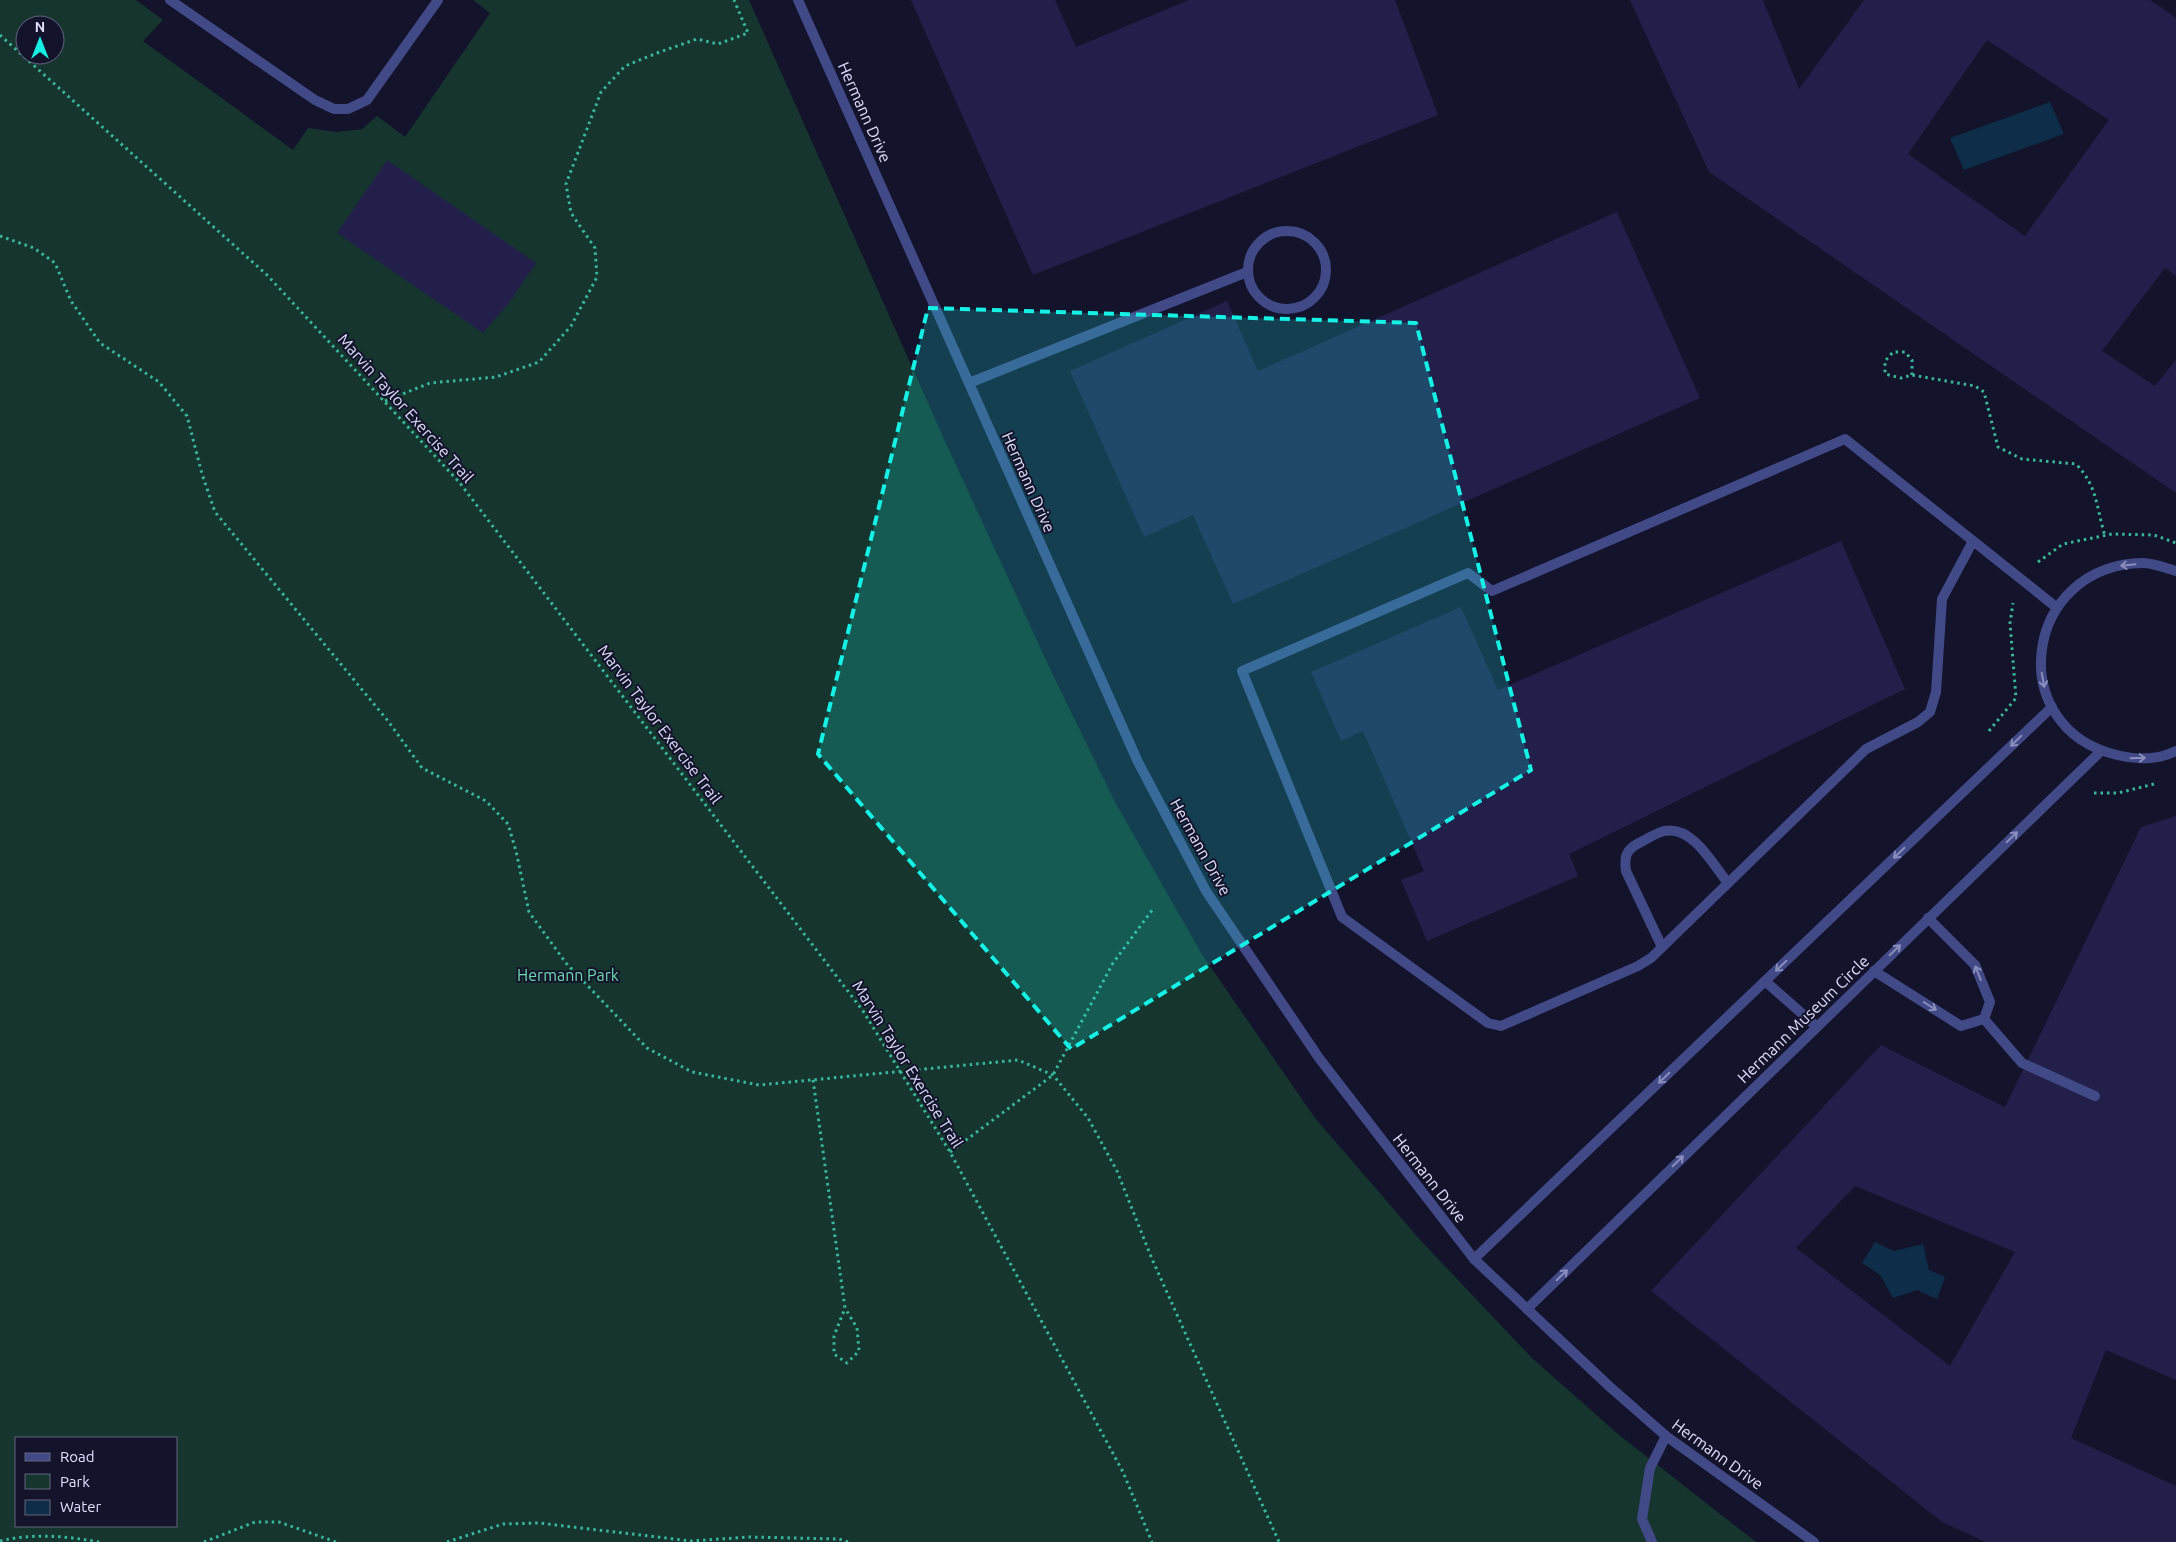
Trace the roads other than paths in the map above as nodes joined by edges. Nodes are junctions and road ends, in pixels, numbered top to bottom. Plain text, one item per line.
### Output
1 (170, 0) edge
2 (438, 0) edge
3 (798, 0) edge
4 (1247, 272) junction
5 (969, 383) junction
6 (1973, 541) junction
7 (2176, 571) edge
8 (2056, 607) junction
9 (2052, 707) junction
10 (2101, 751) junction
11 (2176, 751) edge
12 (1728, 884) junction
13 (1928, 918) junction
14 (1662, 947) junction
15 (1874, 971) junction
16 (1765, 981) junction
17 (1984, 1019) junction
18 (1816, 1026) junction
19 (2095, 1096) dead end
20 (1474, 1259) junction
21 (1527, 1309) junction
22 (1666, 1436) junction
23 (1652, 1542) edge
24 (1814, 1542) edge

1 - 2 street
3 - 5 street, Hermann Drive
4 - 4 street
4 - 5 street
5 - 20 street, Hermann Drive
6 - 8 street
6 - 12 street
6 - 14 street
7 -> 8 street
8 -> 9 street
9 - 10 street
9 -> 16 street
10 -> 11 street
13 -> 10 street, Hermann Museum Circle
12 - 14 street
12 - 14 street
15 -> 13 street, Hermann Museum Circle
17 -> 13 street
15 -> 17 street
15 - 18 street, Hermann Museum Circle
16 - 18 street
16 -> 20 street
17 - 19 street
21 -> 18 street, Hermann Museum Circle
20 - 21 street, Hermann Drive
21 - 22 street, Hermann Drive
22 - 23 street
22 - 24 street, Hermann Drive

